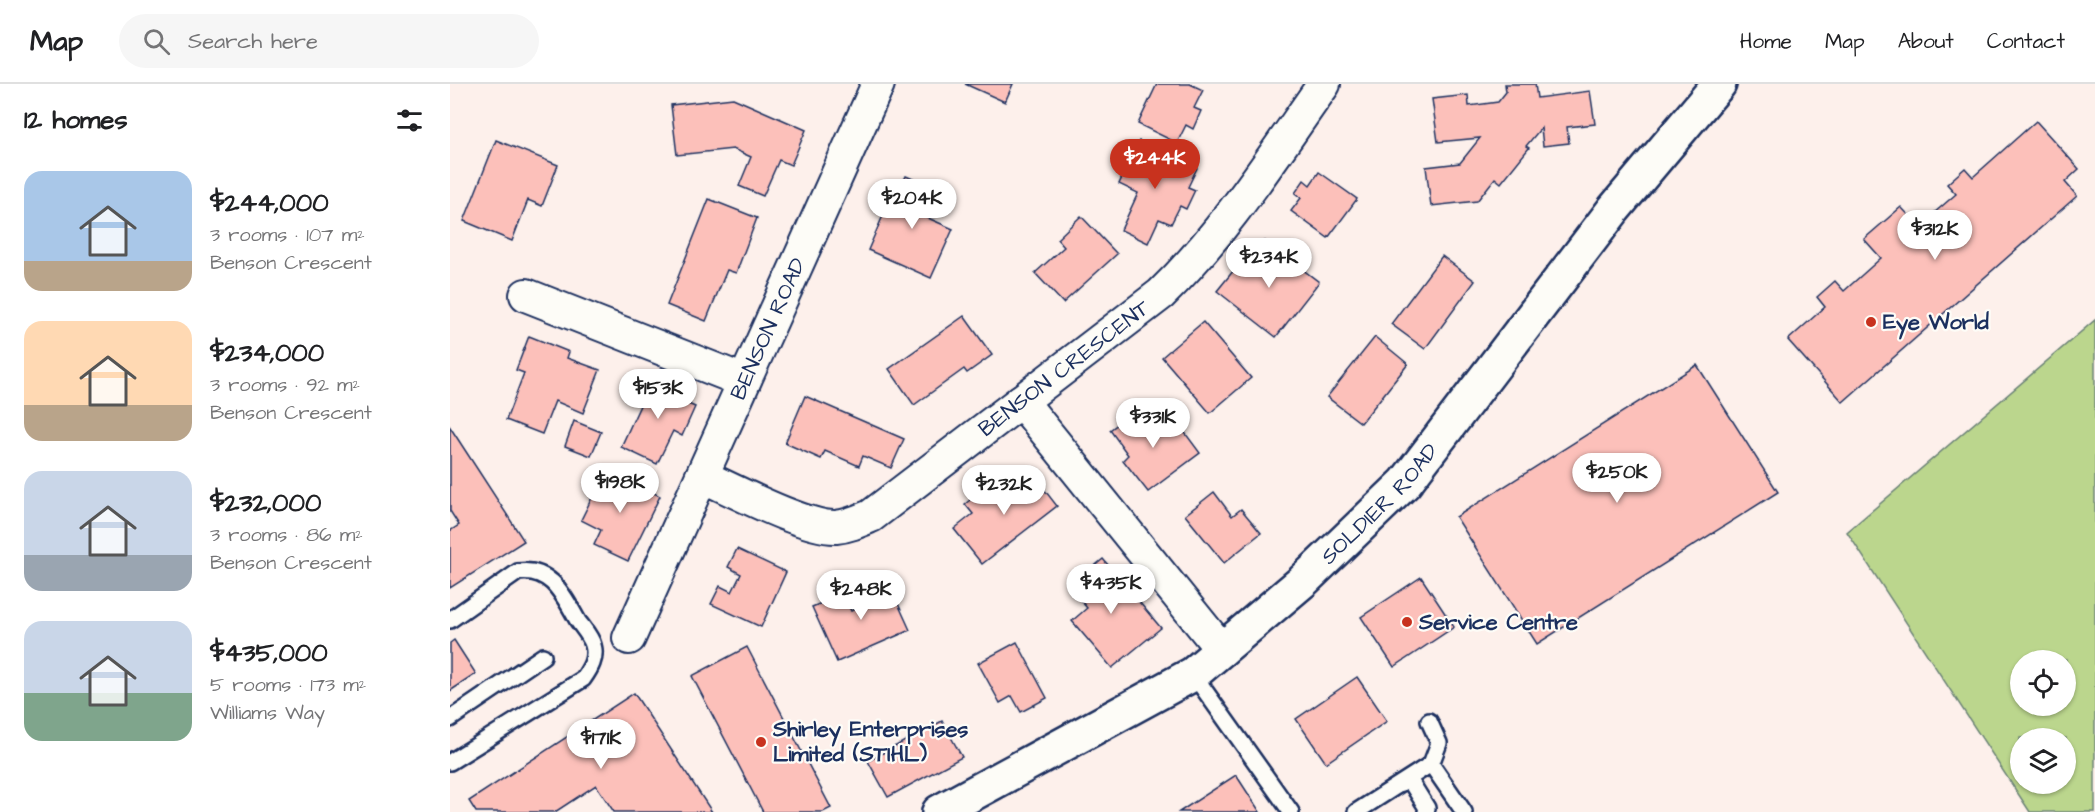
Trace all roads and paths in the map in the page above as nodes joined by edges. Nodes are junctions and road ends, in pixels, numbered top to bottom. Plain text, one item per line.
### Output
1 (877, 84) edge
2 (1324, 84) edge
3 (1719, 84) edge
4 (526, 295) dead end
5 (744, 381) junction
6 (1021, 401) junction
7 (702, 476) junction
8 (450, 620) edge
9 (629, 638) dead end
10 (1222, 650) junction
11 (543, 656) dead end
12 (1192, 674) junction
13 (450, 719) edge
14 (1429, 721) dead end
15 (450, 762) edge
16 (1431, 764) junction
17 (1409, 779) junction
18 (939, 812) edge
19 (1291, 812) edge
20 (1356, 812) edge
21 (1426, 812) edge
22 (1464, 812) edge

1 - 5 street, BENSON ROAD
2 - 6 street, BENSON CRESCENT
3 - 10 main road, SOLDIER ROAD
4 - 5 street
5 - 7 street, BENSON ROAD
6 - 7 street, BENSON CRESCENT
6 - 10 street
7 - 9 street, BENSON ROAD
8 - 15 lane
10 - 12 main road, SOLDIER ROAD
11 - 13 lane
12 - 18 main road, SOLDIER ROAD
12 - 19 lane
14 - 16 lane
16 - 17 lane
16 - 22 lane
17 - 20 lane
17 - 21 lane

